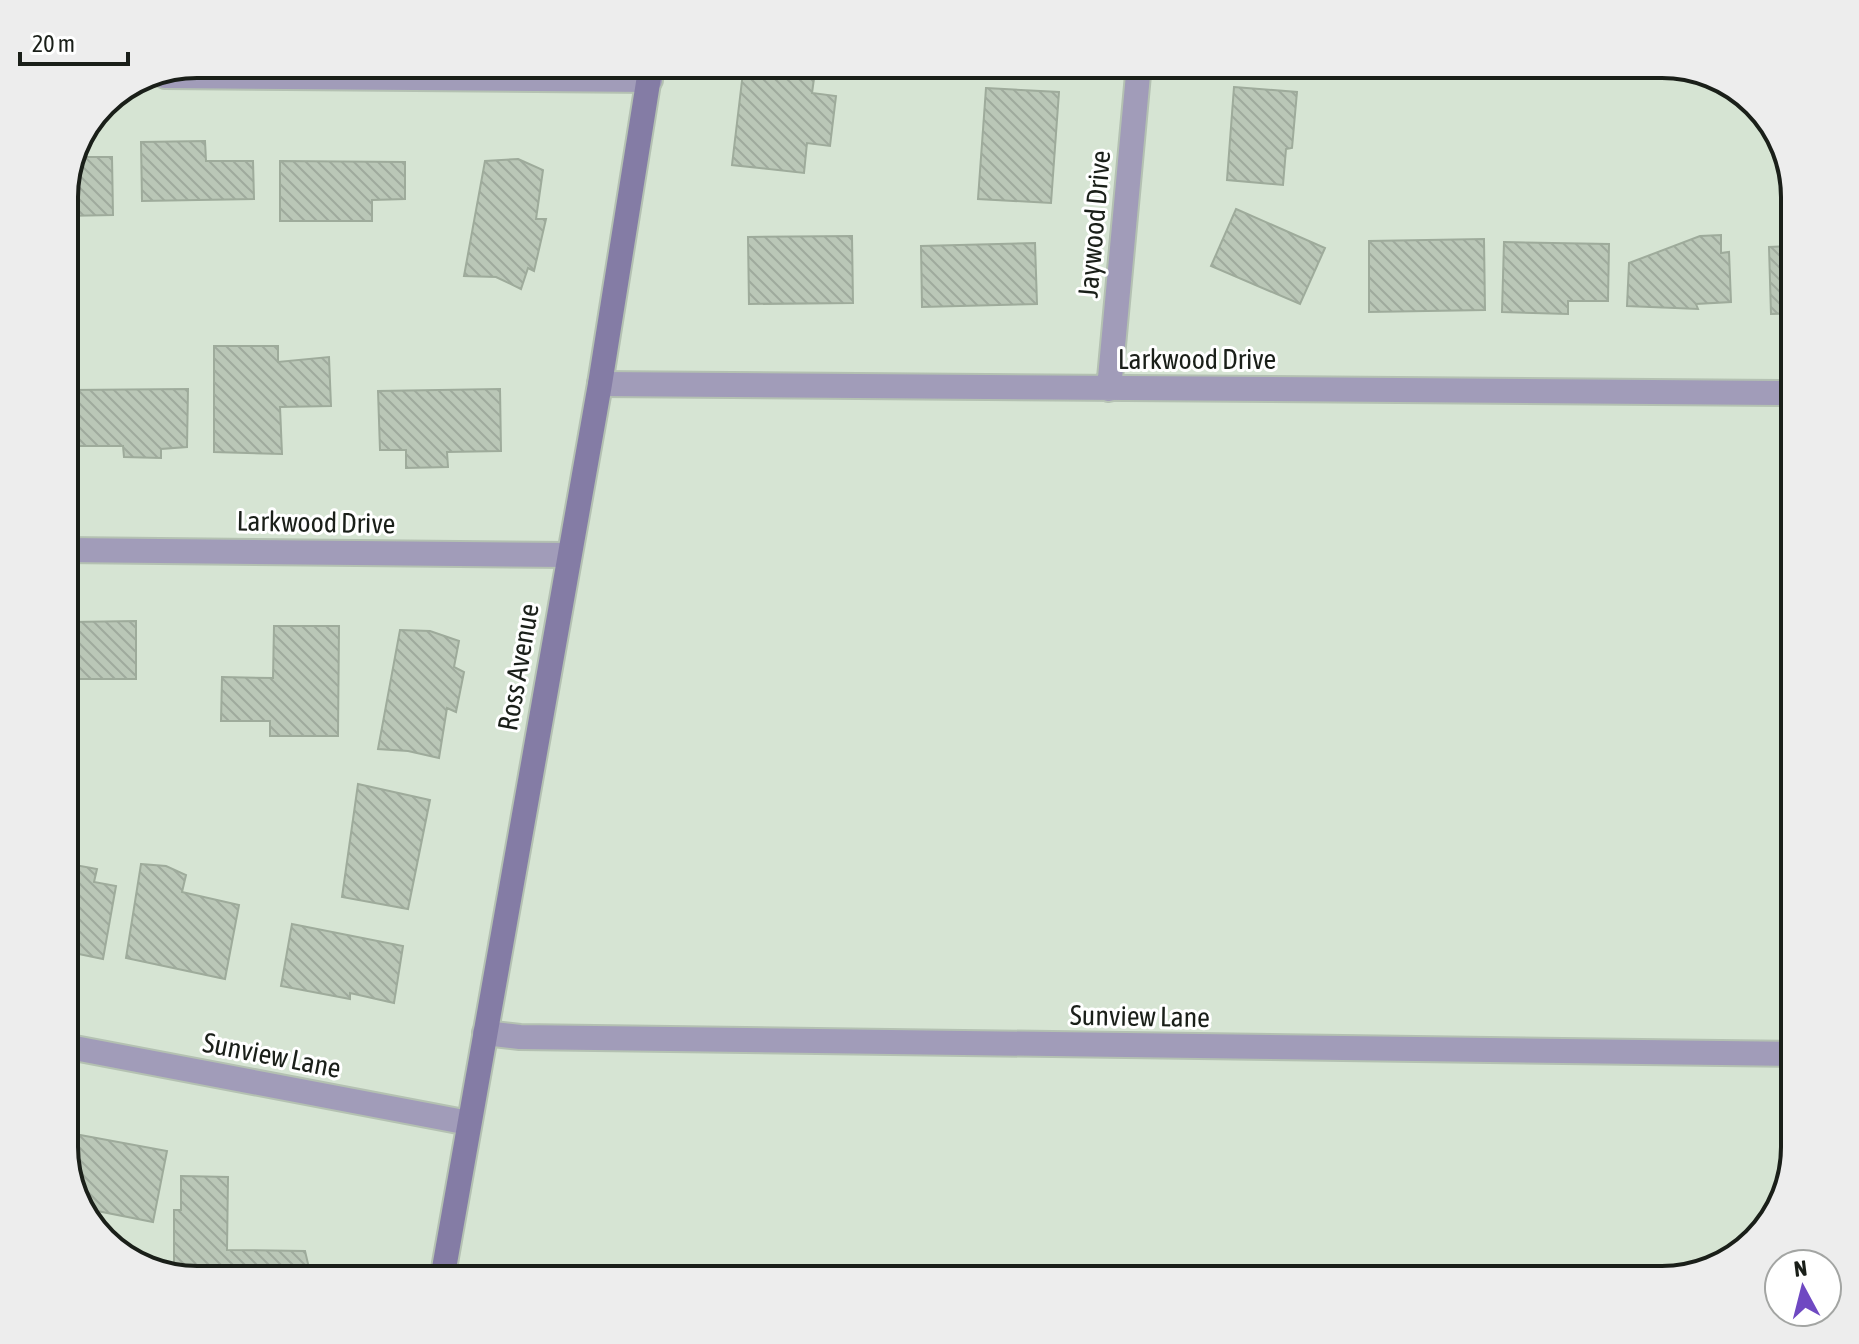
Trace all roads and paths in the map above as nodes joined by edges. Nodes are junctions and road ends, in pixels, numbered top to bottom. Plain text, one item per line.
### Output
1 (649, 78) edge
2 (1138, 78) edge
3 (600, 384) junction
4 (1109, 389) junction
5 (1781, 393) edge
6 (78, 550) edge
7 (568, 555) junction
8 (485, 1033) junction
9 (78, 1049) edge
10 (1781, 1054) edge
11 (469, 1123) junction
12 (444, 1266) edge

1 - 3 street, Ross Avenue
2 - 4 street, Jaywood Drive
3 - 4 street, Larkwood Drive
3 - 7 street, Ross Avenue
4 - 5 street, Larkwood Drive
6 - 7 street, Larkwood Drive
7 - 8 street, Ross Avenue
8 - 10 street, Sunview Lane
8 - 11 street, Ross Avenue
9 - 11 street, Sunview Lane
11 - 12 street, Ross Avenue

